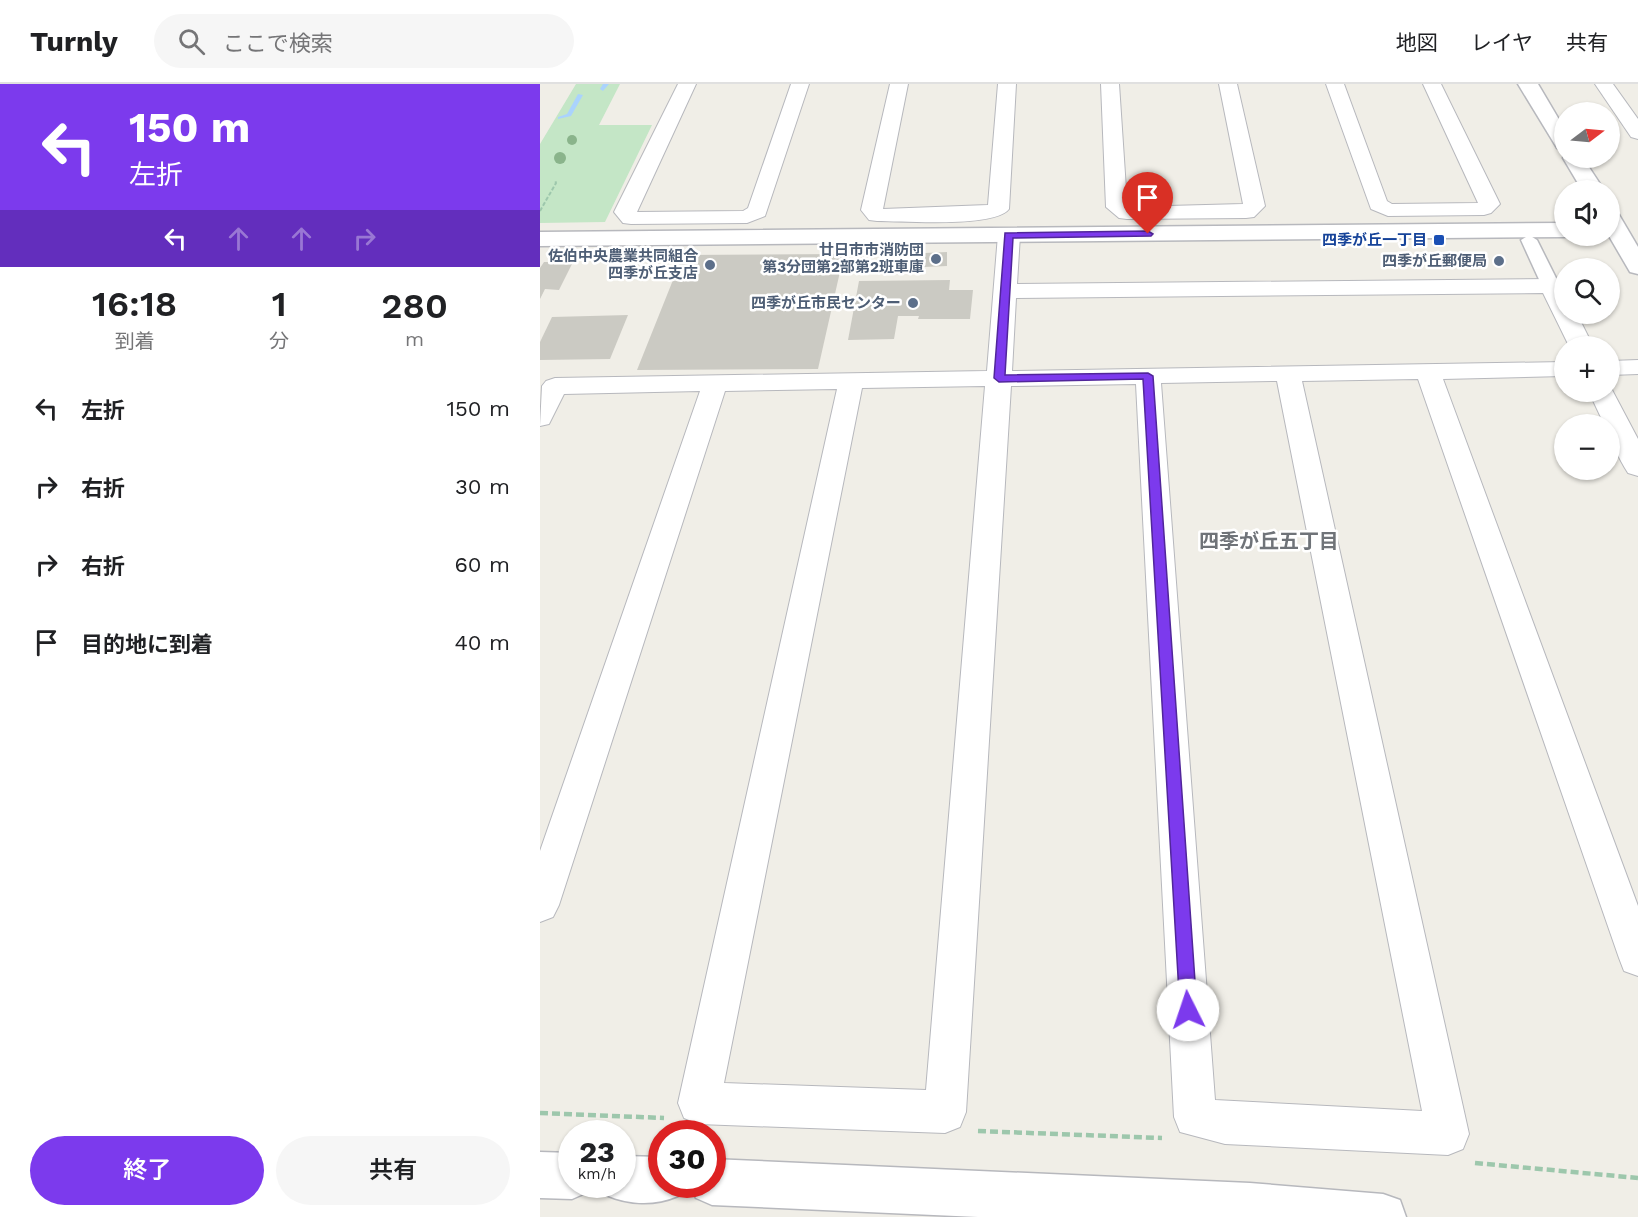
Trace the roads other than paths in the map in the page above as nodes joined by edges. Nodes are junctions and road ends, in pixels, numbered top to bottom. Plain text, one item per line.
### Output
1 (687, 84) edge
2 (800, 84) edge
3 (899, 84) edge
4 (1007, 84) edge
5 (1110, 84) edge
6 (1228, 84) edge
7 (1335, 84) edge
8 (1432, 84) edge
9 (1528, 84) edge
10 (1604, 84) edge
11 (1554, 127) edge
12 (1638, 133) edge
13 (1554, 230) edge
14 (1620, 231) edge
15 (1009, 235) junction
16 (540, 239) edge
17 (1529, 240) dead end
18 (1638, 267) edge
19 (1551, 286) junction
20 (1005, 291) junction
21 (1576, 336) edge
22 (1620, 368) edge
23 (1638, 368) edge
24 (1554, 369) edge
25 (1428, 371) junction
26 (1288, 374) junction
27 (1148, 376) junction
28 (999, 378) junction
29 (851, 381) junction
30 (715, 383) junction
31 (548, 386) edge
32 (1607, 402) edge
33 (540, 418) edge
34 (1638, 467) edge
35 (540, 904) edge
36 (1638, 958) edge
37 (540, 1175) edge
38 (558, 1176) edge
39 (726, 1183) edge
40 (1383, 1217) edge

1 - 2 street
3 - 4 street
5 - 6 street
7 - 8 street
9 - 11 street
10 - 12 street
13 - 15 street
14 - 18 street
15 - 16 street
15 - 20 street
17 - 19 street
19 - 20 street
19 - 21 street
20 - 28 street
22 - 23 street
24 - 25 street
25 - 26 street
25 - 36 street
26 - 27 street
26 - 27 street
27 - 28 street
28 - 29 street
28 - 29 street
29 - 30 street
30 - 31 street
30 - 35 street
31 - 33 street
32 - 34 street
37 - 38 street
39 - 40 street

